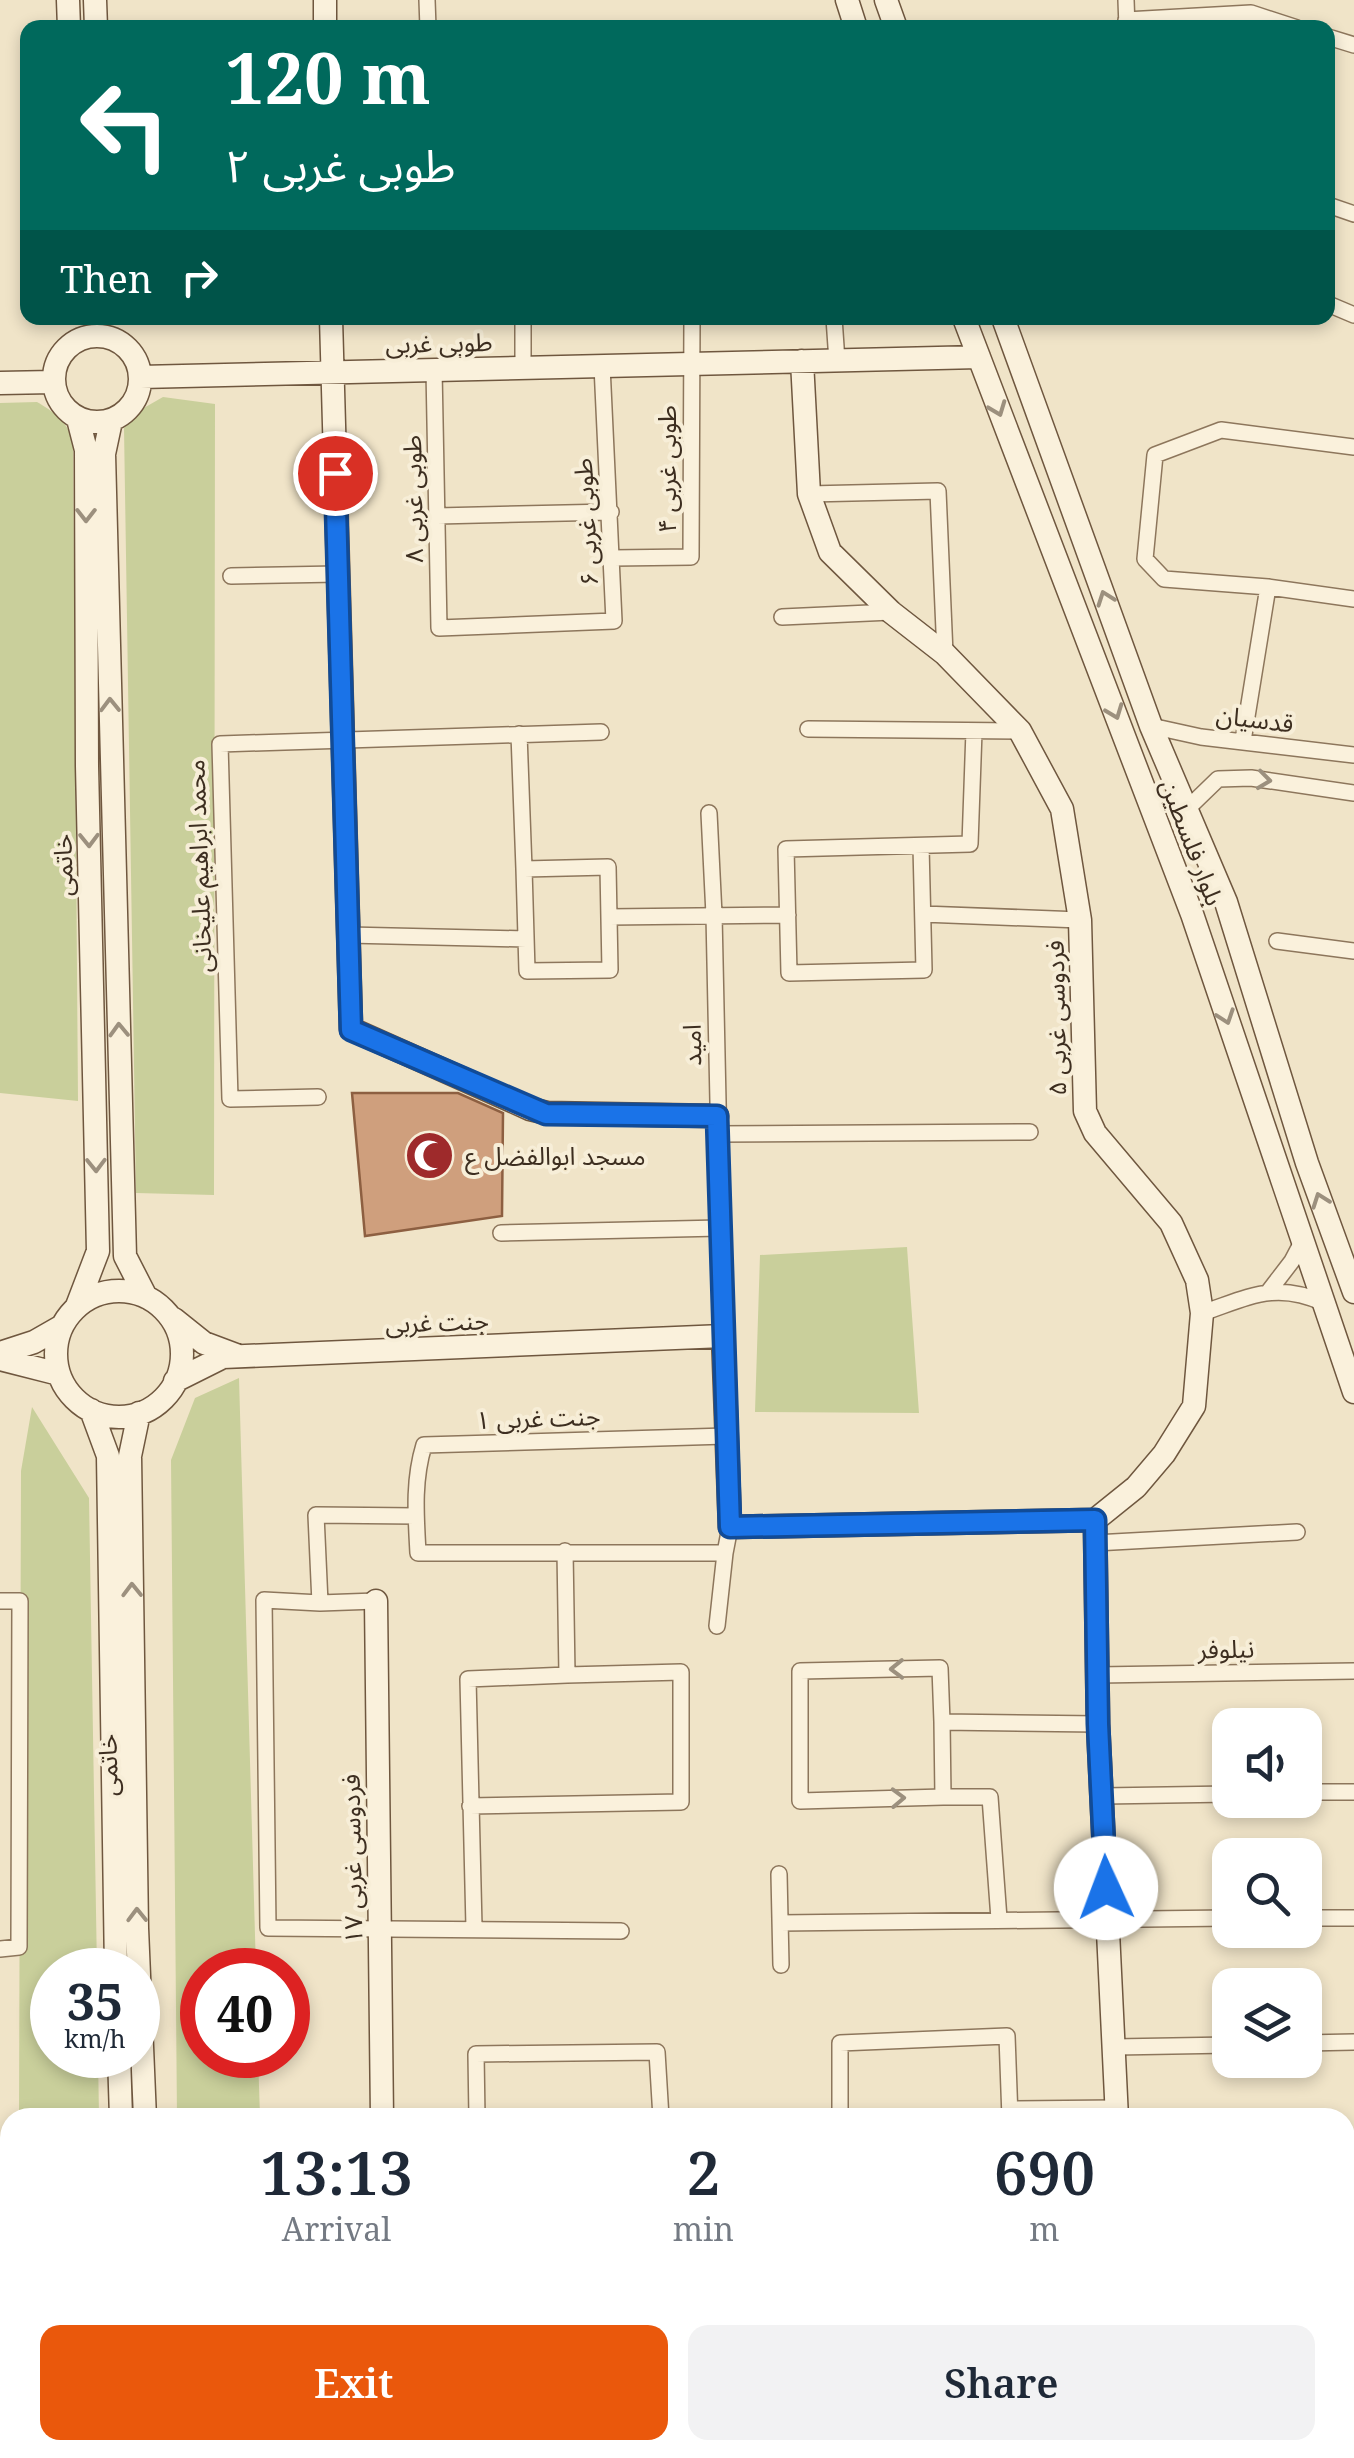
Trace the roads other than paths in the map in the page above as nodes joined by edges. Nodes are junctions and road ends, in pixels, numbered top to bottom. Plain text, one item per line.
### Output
1 (1176, 20) edge
2 (1271, 20) edge
3 (331, 325) edge
4 (524, 325) edge
5 (692, 325) edge
6 (834, 325) edge
7 (967, 325) edge
8 (1006, 325) edge
9 (110, 328) edge
10 (78, 329) edge
11 (979, 357) junction
12 (837, 360) junction
13 (802, 362) junction
14 (692, 364) junction
15 (602, 366) junction
16 (523, 368) junction
17 (434, 370) junction
18 (332, 372) junction
19 (141, 377) junction
20 (54, 382) junction
21 (0, 383) edge
22 (78, 419) junction
23 (111, 421) junction
24 (1354, 447) edge
25 (809, 494) junction
26 (611, 512) junction
27 (436, 516) junction
28 (612, 558) junction
29 (338, 574) junction
30 (231, 576) dead end
31 (1268, 587) junction
32 (1354, 599) edge
33 (891, 612) junction
34 (782, 616) dead end
35 (440, 628) joint
36 (945, 654) junction
37 (1151, 726) junction
38 (808, 729) dead end
39 (974, 730) junction
40 (1020, 731) junction
41 (601, 732) dead end
42 (519, 734) junction
43 (343, 739) junction
44 (1243, 741) junction
45 (1354, 756) edge
46 (1354, 793) edge
47 (1186, 810) junction
48 (709, 813) dead end
49 (921, 846) junction
50 (524, 869) junction
51 (1226, 902) junction
52 (788, 914) junction
53 (923, 914) junction
54 (1192, 914) junction
55 (714, 915) junction
56 (609, 917) junction
57 (1080, 920) junction
58 (348, 935) junction
59 (526, 939) junction
60 (1277, 941) dead end
61 (1354, 951) edge
62 (318, 1097) dead end
63 (717, 1125) junction
64 (1030, 1132) dead end
65 (720, 1228) junction
66 (502, 1233) dead end
67 (1302, 1242) junction
68 (1269, 1291) junction
69 (1354, 1292) edge
70 (146, 1297) junction
71 (1324, 1304) junction
72 (77, 1306) junction
73 (166, 1312) junction
74 (1202, 1313) junction
75 (62, 1326) junction
76 (724, 1336) junction
77 (0, 1356) edge
78 (239, 1357) junction
79 (60, 1374) junction
80 (176, 1381) junction
81 (1354, 1392) edge
82 (91, 1410) junction
83 (139, 1413) junction
84 (726, 1436) junction
85 (416, 1516) junction
86 (730, 1527) junction
87 (1095, 1532) junction
88 (1297, 1532) dead end
89 (566, 1551) junction
90 (725, 1554) junction
91 (0, 1601) edge
92 (376, 1601) joint
93 (320, 1602) junction
94 (717, 1626) dead end
95 (1354, 1671) edge
96 (567, 1675) junction
97 (1098, 1675) junction
98 (942, 1722) junction
99 (1098, 1724) junction
100 (1322, 1792) edge
101 (1354, 1792) edge
102 (1212, 1794) edge
103 (1103, 1796) junction
104 (943, 1797) junction
105 (470, 1806) junction
106 (779, 1874) dead end
107 (1108, 1918) junction
108 (1212, 1918) edge
109 (1322, 1918) edge
110 (1354, 1918) edge
111 (999, 1919) junction
112 (780, 1922) junction
113 (474, 1927) junction
114 (380, 1929) junction
115 (621, 1930) dead end
116 (0, 1948) edge
117 (116, 1948) edge
118 (781, 1965) dead end
119 (1354, 2042) edge
120 (1322, 2043) edge
121 (1212, 2045) edge
122 (1115, 2048) junction
123 (120, 2078) edge
124 (121, 2108) edge
125 (145, 2108) edge
126 (382, 2108) edge
127 (478, 2108) edge
128 (660, 2108) edge
129 (840, 2108) edge
130 (1010, 2108) edge
131 (1116, 2108) edge

1 - 2 street
3 - 18 main road
4 - 16 street
5 - 14 street
6 - 12 street
7 - 11 main road, بلوار فلسطین
37 -> 8 main road, بلوار فلسطین
9 - 10 main road
9 - 19 main road
10 - 20 main road
11 - 12 main road, طوبی غربی
11 -> 54 main road, بلوار فلسطین
12 - 13 main road, طوبی غربی
13 - 14 main road, طوبی غربی
13 - 25 main road, فردوسی غربی ۵
14 - 15 main road, طوبی غربی
14 - 28 street, طوبی غربی ۴
15 - 16 main road, طوبی غربی
15 - 26 street, طوبی غربی ۶
16 - 17 main road, طوبی غربی
17 - 18 main road, طوبی غربی
17 - 27 street, طوبی غربی ۸
18 - 19 main road, طوبی غربی
18 - 29 main road
19 - 23 main road
20 - 21 main road
20 - 22 main road
22 - 23 main road
22 -> 72 main road, خاتمی
70 -> 23 main road
24 - 31 street
25 - 33 main road, فردوسی غربی ۵
25 - 36 street
26 - 27 street
26 - 28 street, طوبی غربی ۶
27 - 35 street, طوبی غربی ۸
28 - 35 street, طوبی غربی ۶
29 - 30 street
29 - 43 main road
31 - 32 street
31 - 44 street
33 - 34 street
33 - 36 main road, فردوسی غربی ۵
36 - 40 main road, فردوسی غربی ۵
37 - 44 street, قدسیان
37 - 47 main road, بلوار فلسطین
38 - 39 street
39 - 40 street
39 - 49 street
40 - 57 main road, فردوسی غربی ۵
41 - 42 street, محمد ابراهیم علیخانی
42 - 43 street, محمد ابراهیم علیخانی
42 - 50 street
43 - 58 main road
43 - 62 street, محمد ابراهیم علیخانی
44 - 45 street, قدسیان
47 -> 46 street
47 - 51 main road, بلوار فلسطین
48 - 55 street, امید
49 - 52 street
49 - 53 street
50 - 56 street
50 - 59 street
51 - 54 main road
69 -> 51 main road, بلوار فلسطین
52 - 53 street
52 - 55 street
53 - 57 street
54 -> 67 main road, بلوار فلسطین
55 - 56 street
55 - 63 street, امید
56 - 59 street
57 - 74 main road, فردوسی غربی ۵
58 - 59 street
58 - 63 main road
60 - 61 street
63 - 64 street
63 - 65 street, امید
65 - 66 street
65 - 76 street, امید
67 - 68 street
67 - 71 main road, بلوار فلسطین
68 - 71 street
68 - 74 street
70 - 72 main road
70 - 73 main road
71 - 81 main road, بلوار فلسطین
72 - 75 main road
73 - 78 main road, جنت غربی
73 - 80 main road
74 - 87 main road, فردوسی غربی ۵
75 - 77 main road
75 - 79 main road
76 - 78 main road, جنت غربی
76 - 84 main road
77 - 79 main road
78 - 80 main road
79 - 82 main road
80 - 83 main road
82 - 83 main road
82 - 117 main road, خاتمی
125 -> 83 main road, خاتمی
84 - 85 street, جنت غربی ۱
84 - 86 main road
85 - 89 street
85 - 93 street
86 - 87 main road
86 - 90 street
87 - 88 street
87 - 97 main road
89 - 90 street
89 - 96 street
90 - 94 street
91 - 116 street
92 - 93 street
92 - 114 main road, فردوسی غربی ۱۷
93 - 114 street
95 - 97 street, نیلوفر
96 - 105 street
96 - 105 street
97 - 99 main road
98 - 99 street
98 - 104 street
98 -> 104 street
99 - 103 main road
100 - 101 street
102 - 103 street
103 - 107 main road
104 - 111 street
105 - 113 street
106 - 112 street
107 - 108 street
107 - 111 street
107 - 122 main road
109 - 110 street
111 - 112 street
112 - 118 street
113 - 114 street
113 - 115 street
114 - 126 main road, فردوسی غربی ۱۷
119 - 120 street
121 - 122 street
122 - 131 main road
123 - 124 main road
127 - 128 street
129 - 130 street

